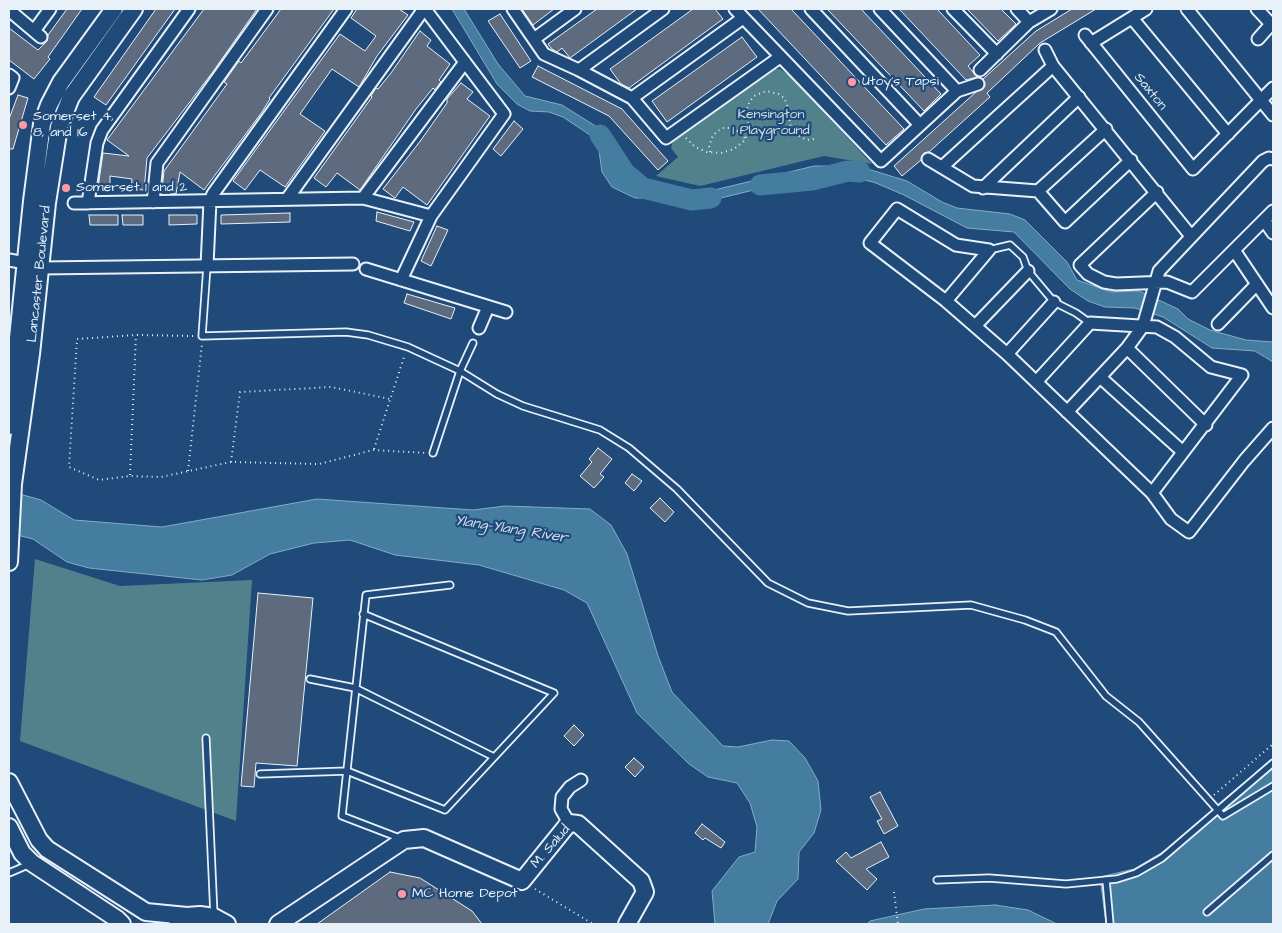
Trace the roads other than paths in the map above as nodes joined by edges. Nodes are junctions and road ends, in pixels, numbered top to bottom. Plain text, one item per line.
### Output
1 (50, 9) edge
2 (114, 9) edge
3 (134, 9) edge
4 (189, 9) edge
5 (267, 9) edge
6 (346, 9) edge
7 (424, 9) edge
8 (513, 9) edge
9 (575, 9) edge
10 (664, 9) edge
11 (735, 9) edge
12 (811, 9) edge
13 (880, 9) edge
14 (953, 9) edge
15 (1017, 9) edge
16 (1051, 9) edge
17 (1146, 9) edge
18 (1187, 9) edge
19 (1257, 9) edge
20 (9, 10) edge
21 (743, 18) junction
22 (1132, 18) junction
23 (1029, 22) junction
24 (1272, 23) edge
25 (534, 39) junction
26 (1258, 39) dead end
27 (1045, 50) dead end
28 (997, 54) junction
29 (780, 57) junction
30 (465, 62) junction
31 (1053, 66) junction
32 (580, 70) junction
33 (980, 70) dead end
34 (9, 74) edge
35 (978, 84) dead end
36 (9, 88) edge
37 (1273, 88) edge
38 (957, 91) junction
39 (1080, 97) junction
40 (632, 98) junction
41 (1261, 100) junction
42 (1273, 115) edge
43 (920, 125) junction
44 (1106, 129) junction
45 (1228, 134) junction
46 (928, 160) dead end
47 (1131, 160) junction
48 (1273, 160) edge
49 (942, 168) junction
50 (983, 188) junction
51 (1038, 191) junction
52 (1157, 192) junction
53 (363, 198) junction
54 (287, 199) junction
55 (210, 201) junction
56 (153, 202) junction
57 (74, 203) dead end
58 (88, 203) junction
59 (1273, 211) edge
60 (431, 216) junction
61 (1264, 220) junction
62 (1273, 233) edge
63 (1191, 236) junction
64 (989, 250) junction
65 (1234, 250) junction
66 (9, 260) edge
67 (353, 264) dead end
68 (34, 266) junction
69 (207, 266) junction
70 (366, 269) dead end
71 (1028, 271) junction
72 (401, 280) junction
73 (1155, 282) junction
74 (1257, 284) junction
75 (30, 299) junction
76 (946, 300) junction
77 (1054, 302) junction
78 (488, 307) junction
79 (1273, 308) edge
80 (506, 312) dead end
81 (1090, 323) junction
82 (1218, 324) dead end
83 (975, 326) junction
84 (1143, 326) junction
85 (478, 328) dead end
86 (472, 342) dead end
87 (1127, 348) junction
88 (1007, 354) junction
89 (460, 371) junction
90 (1100, 377) junction
91 (1037, 381) junction
92 (1067, 412) junction
93 (1206, 424) junction
94 (9, 426) edge
95 (1273, 428) edge
96 (1183, 452) junction
97 (433, 454) road end
98 (1152, 493) junction
99 (9, 558) edge
100 (9, 562) edge
101 (450, 585) dead end
102 (363, 614) junction
103 (310, 679) dead end
104 (356, 688) junction
105 (206, 738) dead end
106 (494, 757) junction
107 (1273, 763) edge
108 (347, 771) junction
109 (260, 774) dead end
110 (581, 780) dead end
111 (9, 782) edge
112 (1273, 786) edge
113 (1218, 810) junction
114 (570, 823) junction
115 (9, 827) edge
116 (404, 840) junction
117 (1273, 855) edge
118 (32, 863) junction
119 (9, 873) edge
120 (937, 880) dead end
121 (1106, 880) junction
122 (1208, 912) dead end
123 (187, 916) junction
124 (220, 921) edge
125 (122, 924) edge
126 (170, 924) edge
127 (278, 924) edge
128 (627, 924) edge
129 (1110, 924) edge

1 - 20 street
2 - 68 main road, Lancaster Boulevard
3 - 68 main road, Lancaster Boulevard
4 - 58 street
5 - 56 street
6 - 55 street
7 - 30 street
7 - 54 street
8 - 25 street
9 - 25 street
10 - 32 street
11 - 21 street
12 - 43 street
13 - 38 street
14 - 28 street
15 - 23 street
16 - 23 street
17 - 22 street
18 - 41 street
19 - 24 street
21 - 29 street
21 - 40 street
22 - 45 street
22 - 45 street, Saxton
23 - 28 street
24 - 26 street
25 - 32 street
27 - 31 street
28 - 33 street
29 - 40 street
29 - 43 street
30 - 53 street
30 - 60 street
31 - 39 street
31 - 49 street
32 - 40 street
34 - 36 street
35 - 38 street
37 - 41 street
38 - 43 street
39 - 44 street
39 - 50 street
41 - 42 street
41 - 45 street
44 - 47 street
44 - 51 street
46 - 49 street
47 - 51 street
47 - 52 street
48 - 63 street
49 - 50 street
50 - 51 street
52 - 63 street
52 - 73 street
53 - 54 street
53 - 60 street
54 - 55 street
55 - 56 street
55 - 69 street
56 - 58 street
57 - 58 street
59 - 61 street
60 - 72 street
61 - 62 street
61 - 65 street
63 - 73 street
64 - 71 lane
64 - 76 street
64 - 76 street
65 - 73 street
65 - 74 street
66 - 68 street
67 - 69 street
68 - 69 street
68 - 75 main road, Lancaster Boulevard
69 - 89 lane
70 - 72 street
71 - 77 lane
71 - 83 street
72 - 78 street
73 - 84 street
74 - 79 street
74 - 82 street
75 - 94 main road, Lancaster Boulevard
75 - 99 main road, Lancaster Boulevard
76 - 83 street
77 - 81 lane
77 - 88 street
78 - 80 street
78 - 85 street
81 - 84 street
81 - 91 street
83 - 88 street
84 - 87 street
84 - 93 street
86 - 89 lane
87 - 90 street
87 - 93 street
88 - 91 street
89 - 97 lane
89 - 113 lane
90 - 92 street
90 - 96 street
91 - 92 street
92 - 98 street
93 - 96 street
95 - 98 street
96 - 98 street
99 - 100 main road, Lancaster Boulevard
101 - 102 lane
102 - 104 lane
102 - 106 lane
103 - 104 lane
104 - 106 lane
104 - 108 lane
105 - 124 lane
106 - 108 lane
107 - 113 lane
108 - 109 lane
108 - 116 lane
110 - 114 street
111 - 123 main road
112 - 113 lane
113 - 121 lane
114 - 116 main road, M. Salud
114 - 128 main road, M. Salud
115 - 118 main road
116 - 127 main road
117 - 122 lane
118 - 119 lane
118 - 125 main road
120 - 121 lane
121 - 129 lane
123 - 124 main road
123 - 126 main road

